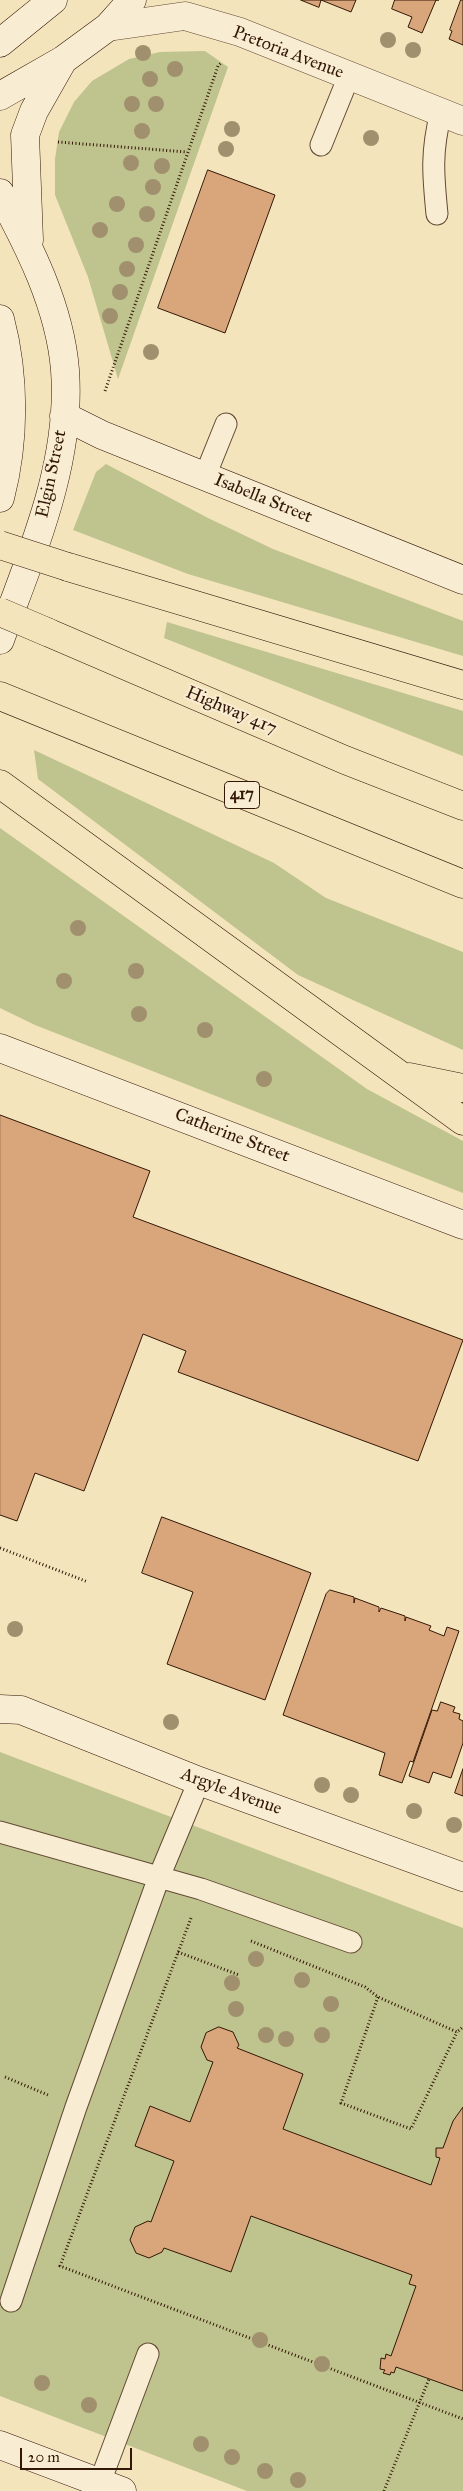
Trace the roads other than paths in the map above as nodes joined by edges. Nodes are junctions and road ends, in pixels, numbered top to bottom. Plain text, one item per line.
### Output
1 (53, 0) edge
2 (132, 0) edge
3 (108, 27) junction
4 (0, 43) edge
5 (63, 60) junction
6 (349, 76) junction
7 (0, 96) edge
8 (452, 116) edge
9 (321, 145) dead end
10 (0, 193) edge
11 (437, 214) dead end
12 (29, 246) junction
13 (0, 318) edge
14 (64, 416) junction
15 (226, 424) dead end
16 (205, 476) junction
17 (0, 498) edge
18 (0, 545) edge
19 (463, 580) edge
20 (0, 612) edge
21 (0, 640) edge
22 (463, 685) edge
23 (10, 701) edge
24 (0, 784) edge
25 (463, 806) edge
26 (463, 884) edge
27 (0, 1048) edge
28 (402, 1076) junction
29 (463, 1088) edge
30 (463, 1121) edge
31 (463, 1225) edge
32 (7, 1707) edge
33 (199, 1781) junction
34 (0, 1832) edge
35 (159, 1877) junction
36 (463, 1877) edge
37 (351, 1942) dead end
38 (11, 2301) dead end
39 (148, 2354) dead end
40 (0, 2445) edge
41 (111, 2487) edge

1 - 4 main road
2 - 3 main road
3 - 5 main road
3 - 6 main road, Pretoria Avenue
5 - 7 main road
5 - 12 main road
6 - 8 main road, Pretoria Avenue
6 - 9 lane
8 - 11 lane
10 - 12 main road, Elgin Street
12 - 14 main road, Elgin Street
13 - 17 main road
14 - 16 main road, Isabella Street
14 - 21 main road, Elgin Street
15 - 16 lane
16 - 19 main road, Isabella Street
18 - 22 highway, bridge
20 - 25 highway, Highway 417, bridge
23 - 26 highway, 417
24 - 28 highway
27 - 31 main road, Catherine Street
28 - 29 highway
28 - 30 highway
32 - 33 main road, Argyle Avenue
33 - 35 lane
33 - 36 main road, Argyle Avenue
34 - 35 lane
35 - 37 lane
35 - 38 lane
39 - 41 lane
40 - 41 main road

